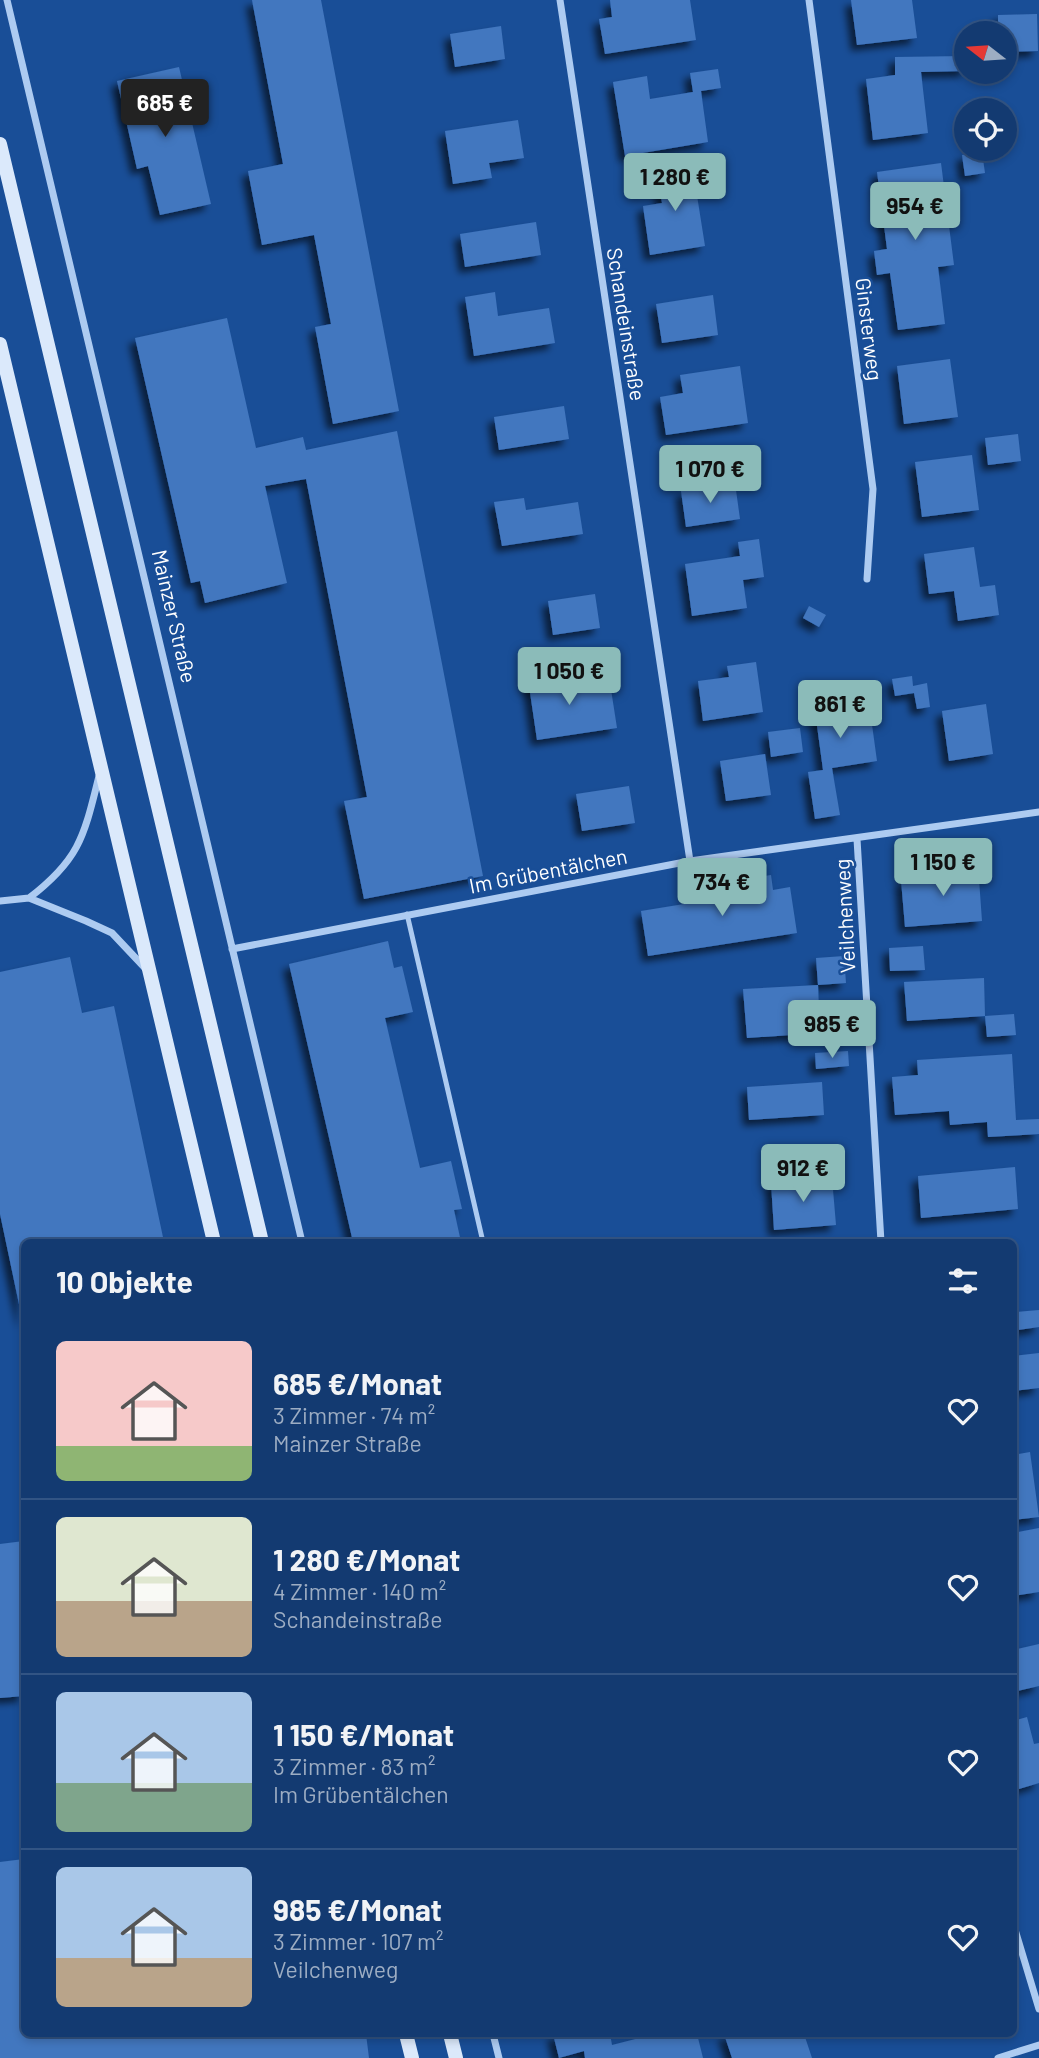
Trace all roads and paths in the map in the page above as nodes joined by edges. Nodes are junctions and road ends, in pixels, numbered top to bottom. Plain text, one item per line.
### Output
1 (7, 0) edge
2 (560, 0) edge
3 (809, 0) edge
4 (0, 144) edge
5 (0, 344) edge
6 (867, 579) dead end
7 (101, 766) junction
8 (1039, 812) edge
9 (857, 839) junction
10 (691, 861) junction
11 (29, 898) junction
12 (0, 901) edge
13 (407, 914) junction
14 (232, 948) junction
15 (151, 975) junction
16 (213, 1239) edge
17 (261, 1239) edge
18 (301, 1239) edge
19 (482, 1239) edge
20 (881, 1239) edge
21 (1017, 1936) edge
22 (1039, 2009) edge
23 (407, 2037) edge
24 (451, 2037) edge
25 (494, 2037) edge
26 (1039, 2045) edge
27 (412, 2058) edge
28 (456, 2058) edge
29 (499, 2058) edge
30 (998, 2058) edge

1 - 14 street, Mainzer Straße
2 - 10 street, Schandeinstraße
3 - 6 street, Ginsterweg
4 - 17 main road
5 - 7 main road
7 - 11 street
7 - 15 main road
8 - 9 street, Im Grübentälchen
9 - 10 street, Im Grübentälchen
9 - 20 street, Veilchenweg
10 - 13 street, Im Grübentälchen
11 - 12 street
11 - 15 street
13 - 14 street, Im Grübentälchen
13 - 19 lane
14 - 18 street, Mainzer Straße
15 - 16 main road
21 - 22 street
23 - 27 main road
24 - 28 main road
25 - 29 street
26 - 30 street

